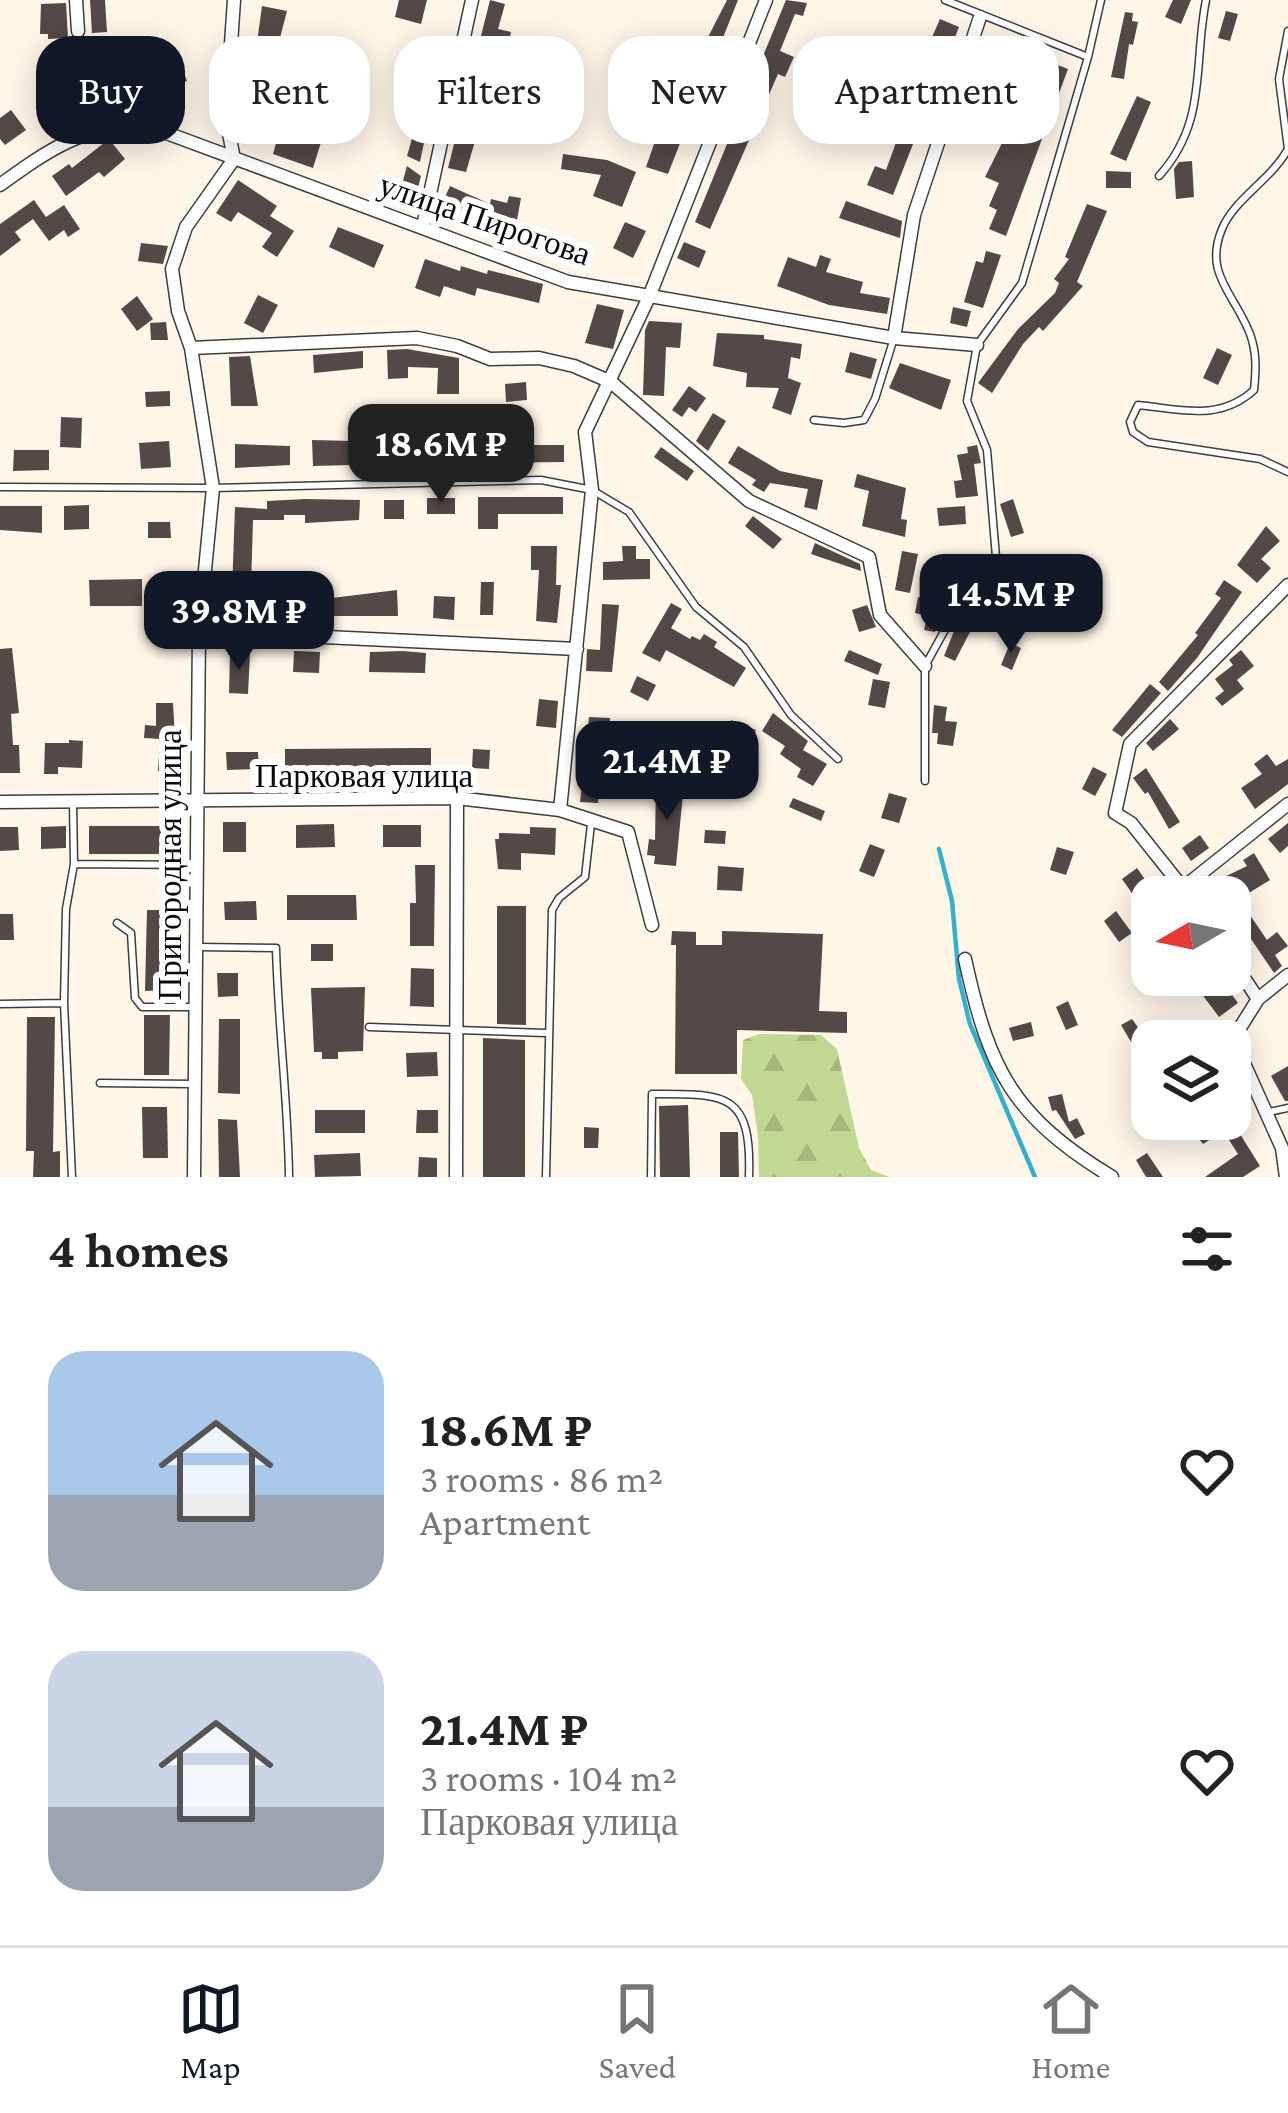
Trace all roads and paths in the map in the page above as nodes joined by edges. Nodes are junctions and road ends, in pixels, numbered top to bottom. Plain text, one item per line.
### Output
1 (76, 0) edge
2 (234, 0) edge
3 (472, 0) edge
4 (766, 0) edge
5 (945, 0) edge
6 (1101, 0) edge
7 (1206, 0) edge
8 (980, 17) junction
9 (79, 31) dead end
10 (1288, 32) edge
11 (1088, 57) junction
12 (234, 159) junction
13 (1159, 176) dead end
14 (0, 185) edge
15 (423, 226) junction
16 (649, 297) junction
17 (894, 338) junction
18 (977, 345) junction
19 (191, 348) junction
20 (610, 382) junction
21 (814, 420) dead end
22 (1288, 472) edge
23 (0, 487) edge
24 (213, 488) junction
25 (592, 490) junction
26 (1288, 585) edge
27 (199, 631) junction
28 (577, 649) junction
29 (925, 665) junction
30 (838, 759) dead end
31 (925, 781) dead end
32 (457, 798) junction
33 (0, 802) edge
34 (73, 803) junction
35 (196, 803) junction
36 (1288, 804) edge
37 (560, 810) junction
38 (591, 820) junction
39 (74, 864) junction
40 (196, 865) junction
41 (1174, 876) edge
42 (1205, 876) edge
43 (117, 923) dead end
44 (652, 925) dead end
45 (196, 947) junction
46 (965, 959) dead end
47 (1288, 975) edge
48 (1251, 988) edge
49 (1258, 999) junction
50 (64, 1003) junction
51 (0, 1004) edge
52 (195, 1007) junction
53 (369, 1027) dead end
54 (456, 1029) junction
55 (547, 1033) junction
56 (100, 1083) dead end
57 (195, 1084) junction
58 (1288, 1108) edge
59 (1265, 1112) junction
60 (72, 1177) edge
61 (194, 1177) edge
62 (289, 1177) edge
63 (456, 1177) edge
64 (546, 1177) edge
65 (651, 1177) edge
66 (749, 1177) edge
67 (1112, 1177) edge
68 (1286, 1177) edge

1 - 9 street
2 - 12 street
3 - 15 street
4 - 16 street
5 - 8 lane
6 - 11 lane
7 - 13 lane
8 - 11 lane
8 - 17 street
10 - 22 lane
11 - 18 lane
12 - 14 street, улица Пирогова
12 - 15 street, улица Пирогова
12 - 19 street, Пригородная улица
15 - 16 street, улица Пирогова
16 - 17 street, улица Пирогова
16 - 20 street
17 - 18 street, улица Пирогова
17 - 21 lane
18 - 29 lane
19 - 20 street
19 - 24 street, Пригородная улица
20 - 25 street
20 - 29 street
23 - 24 lane
24 - 25 lane
24 - 27 street, Пригородная улица
25 - 28 street
25 - 30 lane
26 - 41 street
27 - 28 street
27 - 35 street, Пригородная улица
28 - 37 street
29 - 31 lane
32 - 35 street, Парковая улица
32 - 37 street, Парковая улица
32 - 54 street
33 - 34 street, Парковая улица
34 - 35 street, Парковая улица
34 - 39 lane
35 - 40 street, Пригородная улица
36 - 42 street
37 - 38 street, Парковая улица
38 - 44 street, Парковая улица
38 - 55 lane
39 - 40 lane
39 - 50 lane
40 - 45 street, Пригородная улица
43 - 52 lane
45 - 52 street, Пригородная улица
45 - 62 lane
46 - 67 street
47 - 49 street
48 - 49 street
49 - 59 street
50 - 51 lane
50 - 60 lane
52 - 57 street, Пригородная улица
53 - 54 lane
54 - 55 lane
54 - 63 street
55 - 64 lane
56 - 57 lane
57 - 61 street, Пригородная улица
58 - 59 lane
59 - 68 street
65 - 66 lane

